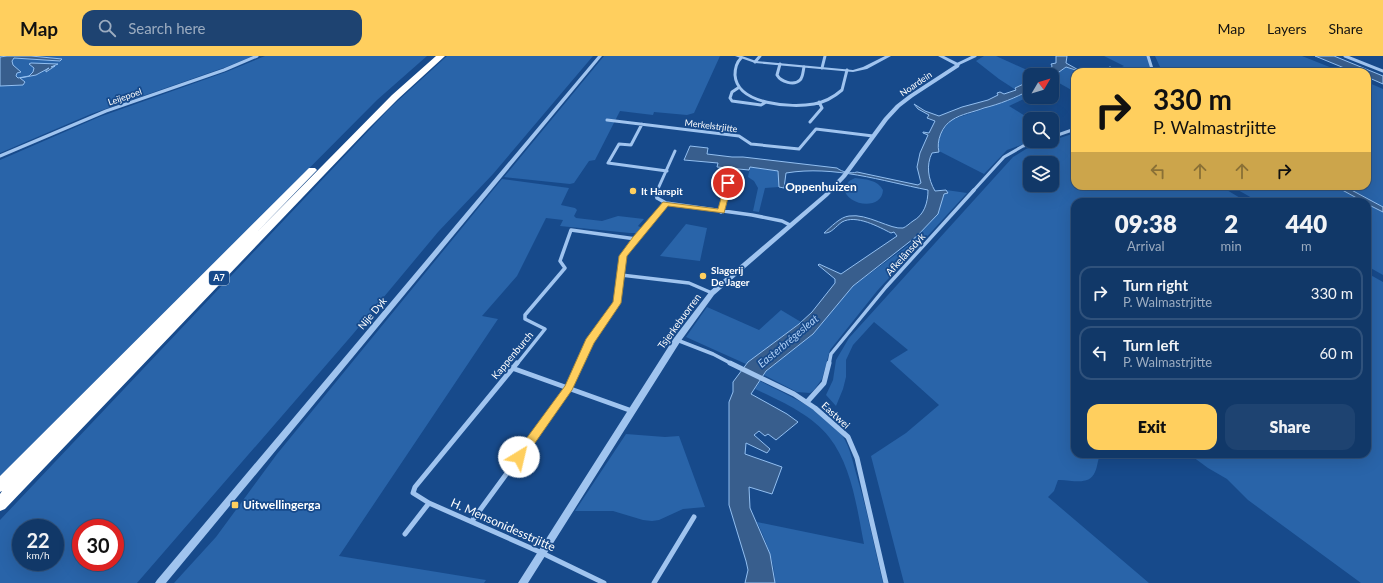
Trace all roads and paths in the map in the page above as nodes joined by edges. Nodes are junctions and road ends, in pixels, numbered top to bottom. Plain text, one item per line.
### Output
1 (257, 56) edge
2 (432, 56) edge
3 (442, 56) edge
4 (600, 56) edge
5 (760, 56) edge
6 (825, 56) edge
7 (889, 56) edge
8 (940, 56) edge
9 (975, 56) edge
10 (1148, 56) edge
11 (1345, 56) edge
12 (739, 57) edge
13 (755, 62) junction
14 (780, 64) junction
15 (958, 64) junction
16 (804, 67) junction
17 (822, 68) junction
18 (1152, 68) edge
19 (847, 70) junction
20 (1383, 71) edge
21 (738, 88) junction
22 (766, 102) junction
23 (819, 102) junction
24 (607, 120) dead end
25 (810, 122) dead end
26 (642, 124) junction
27 (1071, 130) edge
28 (1059, 135) edge
29 (873, 136) junction
30 (1023, 146) edge
31 (675, 151) dead end
32 (0, 156) edge
33 (667, 171) junction
34 (719, 182) dead end
35 (728, 183) junction
36 (739, 184) dead end
37 (666, 203) junction
38 (721, 212) junction
39 (790, 225) junction
40 (636, 239) junction
41 (621, 275) junction
42 (712, 293) junction
43 (677, 340) junction
44 (512, 368) junction
45 (569, 388) junction
46 (807, 402) junction
47 (632, 411) junction
48 (0, 486) edge
49 (430, 503) junction
50 (0, 504) edge
51 (694, 517) dead end
52 (472, 522) junction
53 (405, 534) dead end
54 (542, 553) junction
55 (160, 583) edge
56 (523, 583) edge
57 (604, 583) edge
58 (654, 583) edge
59 (886, 583) edge

1 - 32 street, Leijepoel
2 - 48 highway, A7
3 - 50 highway, A7
4 - 55 street, Nije Dyk
5 - 13 street
6 - 17 street
7 - 19 street
8 - 15 street
9 - 15 street, Noardein
10 - 18 street
11 - 20 street
12 - 13 street
12 - 21 street
13 - 14 street
14 - 16 street
14 - 16 street
15 - 29 street, Noardein
16 - 17 street
17 - 19 street
19 - 23 street
21 - 22 street
21 - 22 street
22 - 23 street
23 - 25 street
24 - 26 street, Merkelstrjitte
26 - 29 street, Merkelstrjitte
26 - 33 street
27 - 28 street
29 - 39 street, Tsjerkebuorren
30 - 46 street, Afkelânsdyk
31 - 33 street
33 - 37 street
34 - 35 street
35 - 36 street
35 - 38 street
37 - 38 street
37 - 40 street
38 - 39 street
39 - 42 street, Tsjerkebuorren
40 - 41 street
40 - 44 street, Kappenburch
41 - 42 street
41 - 45 street
42 - 43 street, Tsjerkebuorren
43 - 46 street, Eastwei
43 - 47 street, Tsjerkebuorren
44 - 45 street
44 - 49 street, Kappenburch
45 - 47 street
45 - 52 street
46 - 59 street, Eastwei
47 - 54 street, Tsjerkebuorren
49 - 52 street, H. Mensonidesstrjitte
49 - 53 street
51 - 58 street
52 - 54 street, H. Mensonidesstrjitte
54 - 56 street, Tsjerkebuorren
54 - 57 street, H. Mensonidesstrjitte

